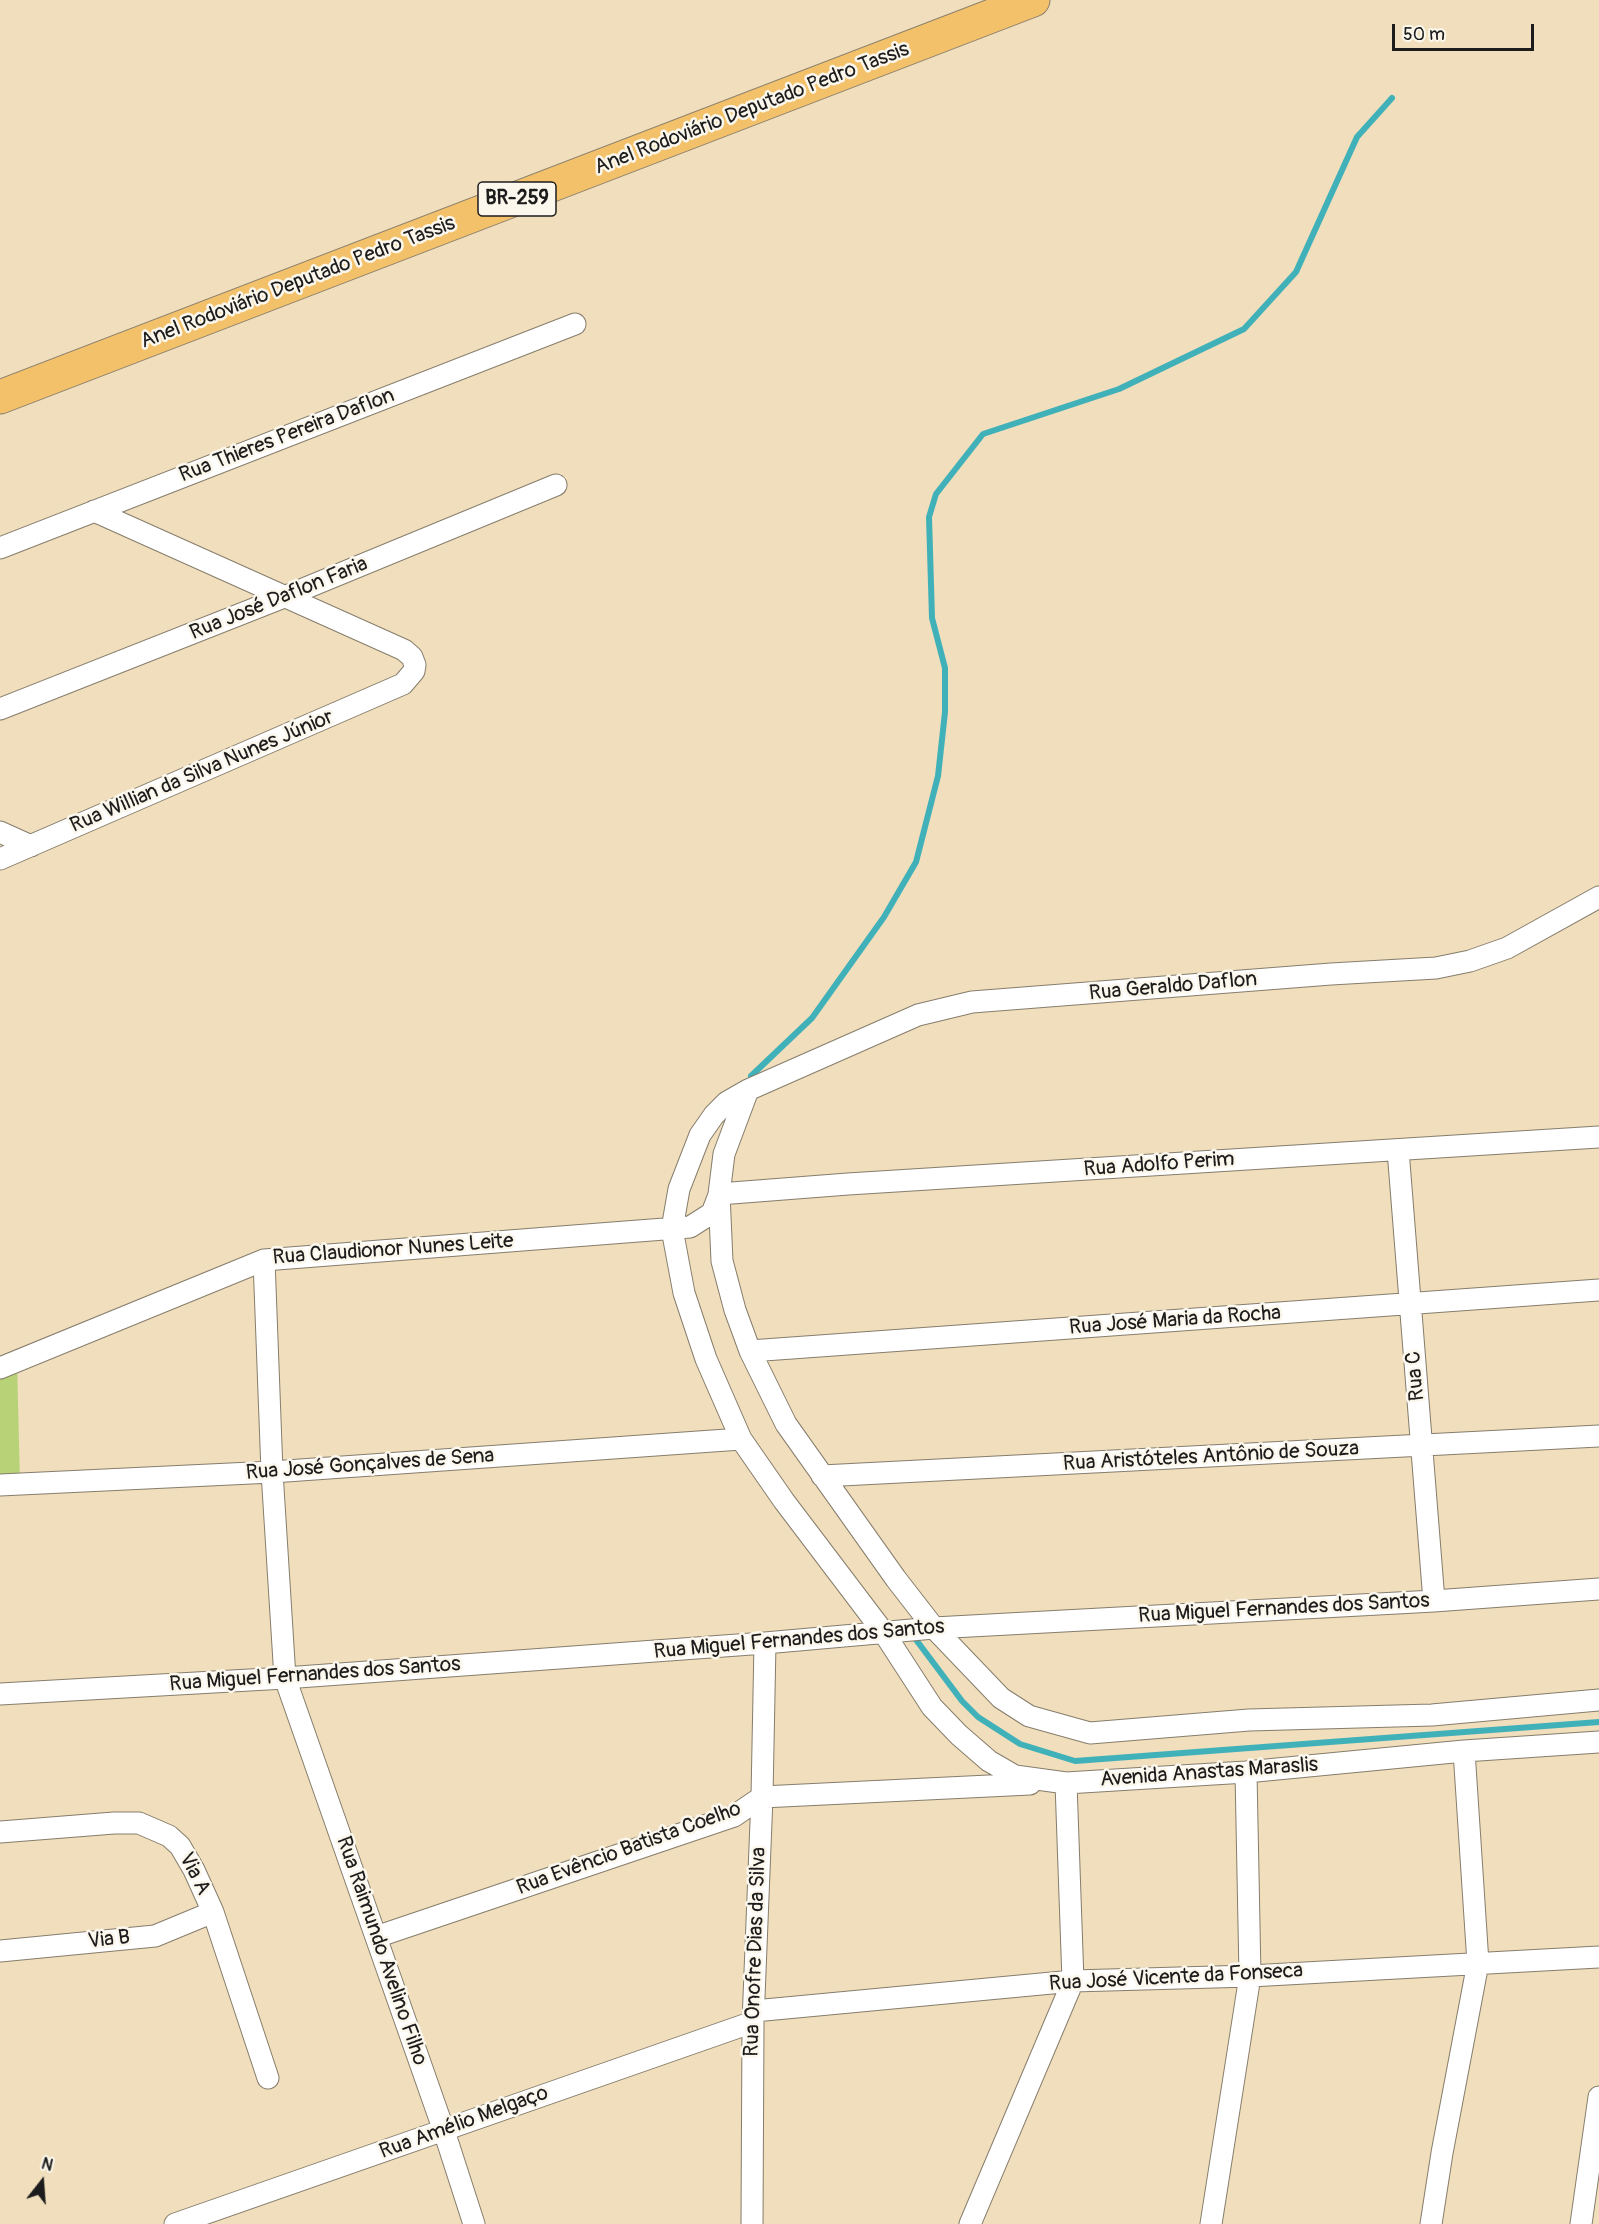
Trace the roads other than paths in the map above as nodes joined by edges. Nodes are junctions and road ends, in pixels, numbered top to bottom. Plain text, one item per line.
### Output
1 (1033, 0) edge
2 (575, 324) dead end
3 (0, 397) edge
4 (556, 485) dead end
5 (94, 511) junction
6 (0, 548) edge
7 (284, 597) junction
8 (0, 709) edge
9 (0, 831) edge
10 (31, 846) junction
11 (0, 859) edge
12 (1599, 897) edge
13 (748, 1090) junction
14 (1599, 1137) edge
15 (1398, 1150) junction
16 (719, 1194) junction
17 (672, 1229) junction
18 (264, 1260) junction
19 (1599, 1290) edge
20 (1410, 1304) junction
21 (750, 1351) junction
22 (0, 1368) edge
23 (1599, 1436) edge
24 (741, 1439) junction
25 (1422, 1447) junction
26 (272, 1472) junction
27 (822, 1476) junction
28 (0, 1485) edge
29 (1599, 1589) edge
30 (1434, 1602) junction
31 (934, 1628) junction
32 (884, 1633) junction
33 (765, 1643) junction
34 (285, 1678) junction
35 (0, 1694) edge
36 (1599, 1700) edge
37 (1599, 1742) edge
38 (1464, 1751) junction
39 (1246, 1772) junction
40 (1066, 1783) junction
41 (762, 1797) junction
42 (0, 1832) edge
43 (213, 1912) junction
44 (376, 1937) junction
45 (0, 1951) edge
46 (1599, 1957) edge
47 (1478, 1963) junction
48 (1250, 1976) junction
49 (1073, 1981) junction
50 (753, 2016) junction
51 (268, 2078) dead end
52 (1599, 2097) edge
53 (444, 2131) junction
54 (175, 2224) edge
55 (474, 2224) edge
56 (752, 2224) edge
57 (970, 2224) edge
58 (1211, 2224) edge
59 (1431, 2224) edge
60 (1581, 2224) edge

1 - 3 highway, Anel Rodoviário Deputado Pedro Tassis / BR-259
2 - 5 street, Rua Thieres Pereira Daflon
4 - 7 street, Rua José Daflon Faria
5 - 6 street, Rua Thieres Pereira Daflon
5 - 7 street
7 - 8 street, Rua José Daflon Faria
7 - 10 street, Rua Willian da Silva Nunes Júnior
9 - 10 street
10 - 11 street, Rua Willian da Silva Nunes Júnior
12 - 13 street, Rua Geraldo Daflon
13 - 16 street
13 - 17 street, Rua Geraldo Daflon
14 - 15 street, Rua Adolfo Perim
15 - 16 street, Rua Adolfo Perim
15 - 20 street, Rua C
16 - 17 street, Rua Claudionor Nunes Leite
16 - 21 street
17 - 18 street, Rua Claudionor Nunes Leite
17 - 24 street, Avenida Anastas Maraslis
18 - 22 street, Rua Claudionor Nunes Leite
18 - 26 street, Rua Raimundo Avelino Filho
19 - 20 street, Rua José Maria da Rocha
20 - 21 street, Rua José Maria da Rocha
20 - 25 street, Rua C
21 - 27 street
23 - 25 street, Rua Aristóteles Antônio de Souza
24 - 26 street, Rua José Gonçalves de Sena
24 - 32 street, Avenida Anastas Maraslis
25 - 27 street, Rua Aristóteles Antônio de Souza
25 - 30 street, Rua C
26 - 28 street, Rua José Gonçalves de Sena
26 - 34 street, Rua Raimundo Avelino Filho
27 - 31 street
29 - 30 street, Rua Miguel Fernandes dos Santos
30 - 31 street, Rua Miguel Fernandes dos Santos
31 - 32 street, Rua Miguel Fernandes dos Santos
31 - 36 street
32 - 33 street, Rua Miguel Fernandes dos Santos
32 - 40 street, Avenida Anastas Maraslis
33 - 34 street, Rua Miguel Fernandes dos Santos
33 - 41 street, Rua Onofre Dias da Silva
34 - 35 street, Rua Miguel Fernandes dos Santos
34 - 44 street, Rua Raimundo Avelino Filho
37 - 38 street, Avenida Anastas Maraslis
38 - 39 street, Avenida Anastas Maraslis
38 - 47 street
39 - 40 street, Avenida Anastas Maraslis
39 - 48 street
40 - 41 street, Rua Evêncio Batista Coelho
40 - 49 street
41 - 44 street, Rua Evêncio Batista Coelho
41 - 50 street, Rua Onofre Dias da Silva
42 - 43 street, Via A
43 - 45 street, Via B
43 - 51 street, Via A
44 - 53 street, Rua Raimundo Avelino Filho
46 - 47 street, Rua José Vicente da Fonseca
47 - 48 street, Rua José Vicente da Fonseca
47 - 59 street
48 - 49 street, Rua José Vicente da Fonseca
48 - 58 street
49 - 50 street, Rua José Vicente da Fonseca
49 - 57 street
50 - 53 street, Rua Amélio Melgaço
50 - 56 street, Rua Onofre Dias da Silva
52 - 60 street
53 - 54 street, Rua Amélio Melgaço
53 - 55 street, Rua Raimundo Avelino Filho

